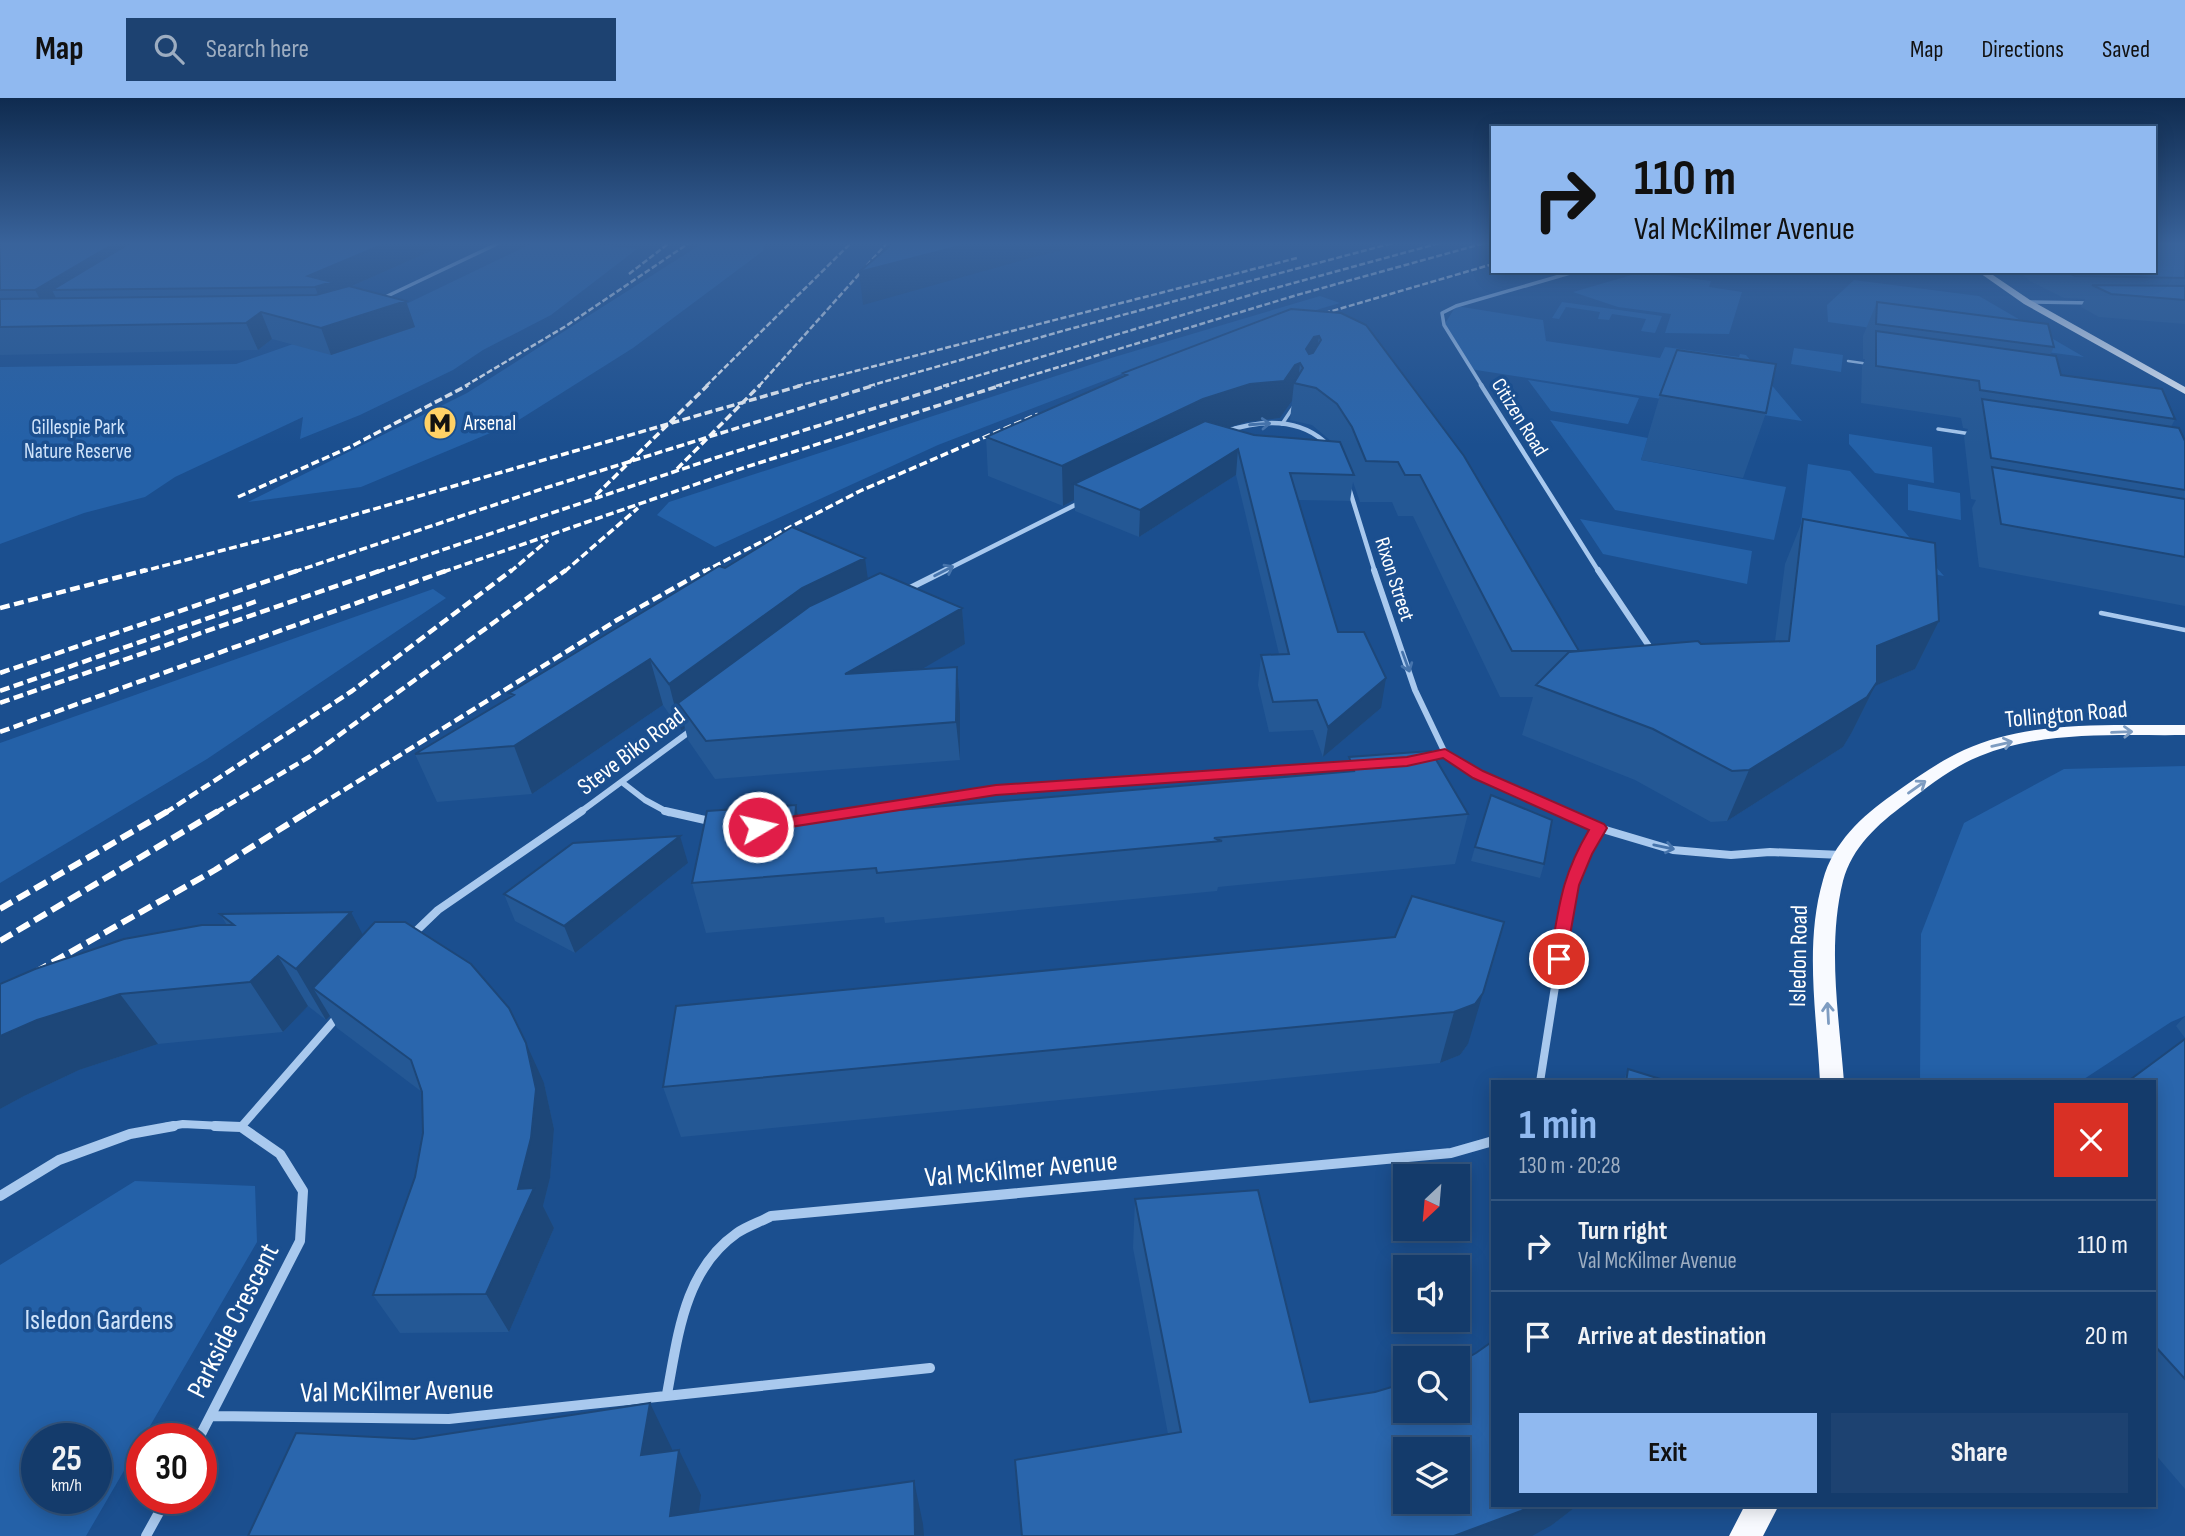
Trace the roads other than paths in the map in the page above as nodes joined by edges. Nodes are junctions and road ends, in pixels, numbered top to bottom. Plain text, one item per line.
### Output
1 (1448, 310) edge
2 (2041, 310) edge
3 (1848, 361) dead end
4 (1875, 365) edge
5 (2185, 391) edge
6 (1296, 404) edge
7 (1282, 424) junction
8 (1938, 429) dead end
9 (1213, 436) edge
10 (1979, 436) edge
11 (1334, 453) edge
12 (1348, 486) edge
13 (1082, 501) edge
14 (899, 593) edge
15 (2101, 613) dead end
16 (2185, 630) edge
17 (1640, 653) edge
18 (1654, 653) junction
19 (1667, 653) edge
20 (697, 726) edge
21 (2185, 730) edge
22 (1445, 753) junction
23 (1420, 759) edge
24 (1366, 764) edge
25 (623, 783) junction
26 (1886, 808) joint
27 (811, 819) edge
28 (722, 823) edge
29 (1599, 828) junction
30 (1843, 856) junction
31 (401, 947) edge
32 (347, 1006) edge
33 (1540, 1080) edge
34 (1832, 1080) edge
35 (241, 1127) junction
36 (1491, 1142) edge
37 (0, 1196) edge
38 (930, 1368) dead end
39 (667, 1394) junction
40 (211, 1416) junction
41 (207, 1423) edge
42 (1762, 1507) edge
43 (158, 1514) edge
44 (146, 1536) edge
45 (1745, 1536) edge

1 - 18 street, Citizen Road
2 - 5 main road
3 - 4 lane
6 - 7 lane
9 -> 7 street
7 - 11 street
8 - 10 lane
12 -> 22 street, Rixon Street
14 -> 13 street
15 - 16 lane
17 - 18 lane
18 - 19 lane
20 - 25 street, Steve Biko Road
26 -> 21 highway, Tollington Road
22 - 23 street
22 - 29 street
24 - 27 street
25 - 28 street
25 - 31 street, Steve Biko Road
26 - 30 highway, Isledon Road
29 -> 30 street
29 - 33 street
34 -> 30 highway, Isledon Road
32 - 35 street
35 - 37 street
35 - 40 street, Parkside Crescent
36 - 39 street, Val McKilmer Avenue
38 - 39 street, Val McKilmer Avenue
39 - 40 street, Val McKilmer Avenue
40 - 41 street, Parkside Crescent
42 - 45 highway
43 - 44 street

